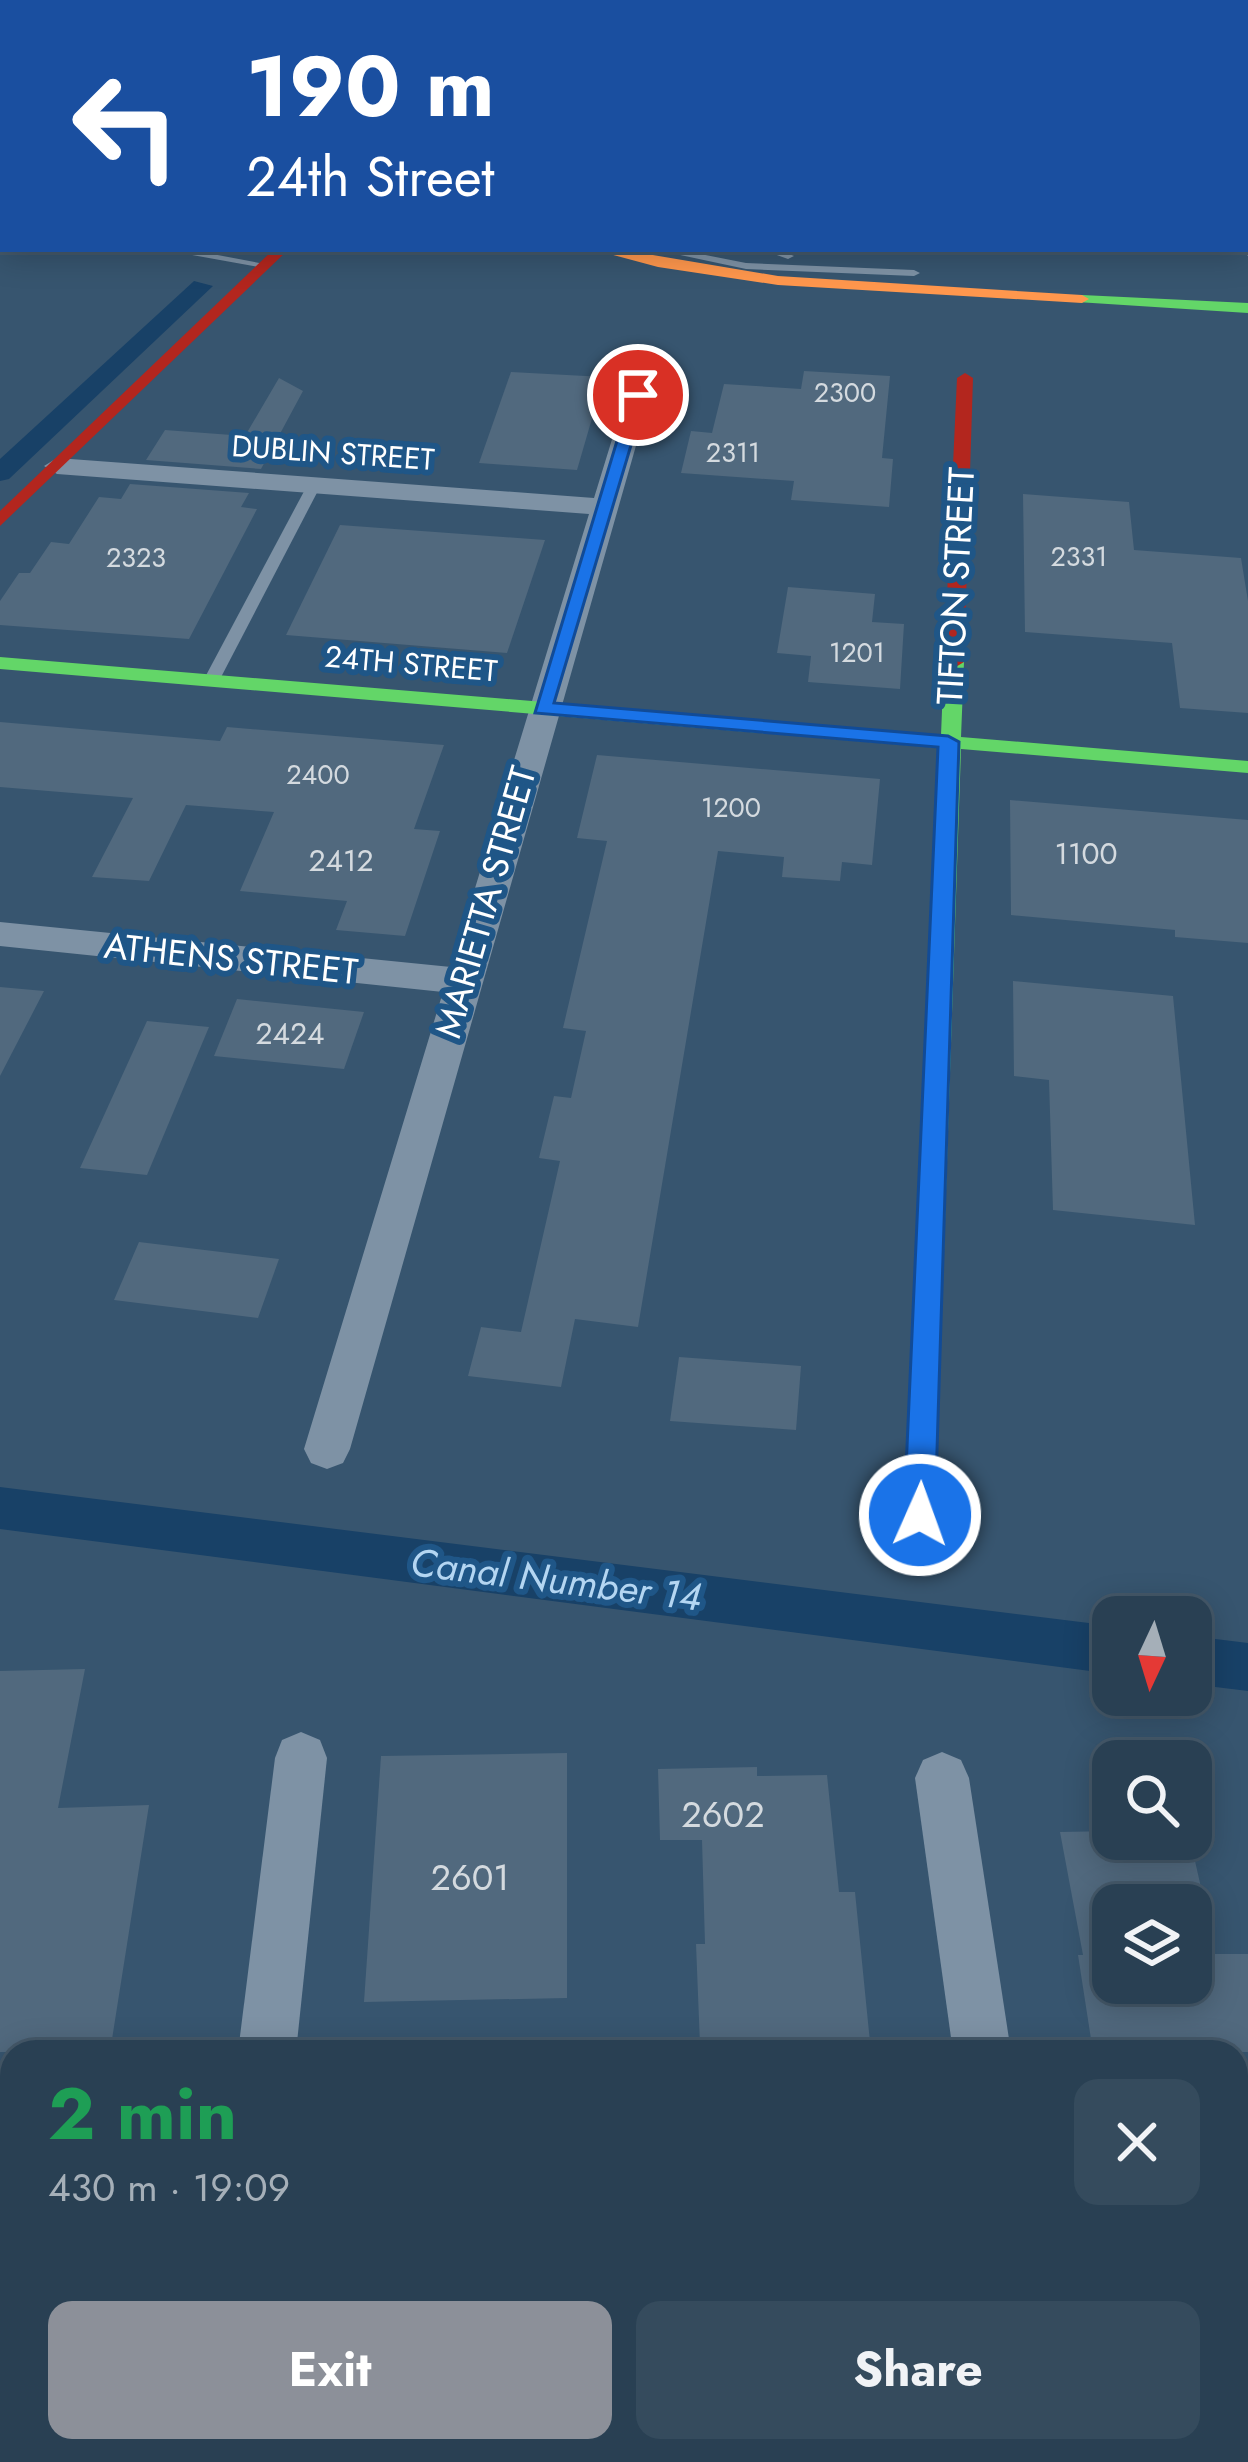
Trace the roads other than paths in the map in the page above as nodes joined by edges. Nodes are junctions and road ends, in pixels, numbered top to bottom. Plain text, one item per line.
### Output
1 (206, 252) edge
2 (610, 252) edge
3 (674, 252) edge
4 (777, 252) edge
5 (273, 257) edge
6 (914, 273) junction
7 (1248, 291) edge
8 (1248, 308) edge
9 (649, 358) dead end
10 (965, 378) dead end
11 (57, 466) junction
12 (314, 485) junction
13 (604, 506) junction
14 (0, 521) edge
15 (0, 663) edge
16 (212, 681) junction
17 (542, 708) junction
18 (948, 742) junction
19 (1248, 767) edge
20 (0, 934) edge
21 (461, 981) junction
22 (327, 1449) dead end
23 (920, 1515) dead end
24 (302, 1758) dead end
25 (942, 1778) dead end
26 (268, 2040) edge
27 (980, 2040) edge

1 - 5 lane
2 - 8 street
3 - 6 lane
4 - 6 street
5 - 11 street
6 - 7 street
9 - 13 street, MARIETTA STREET
10 - 18 street, TIFTON STREET
11 - 12 street, DUBLIN STREET
11 - 14 street
12 - 13 street, DUBLIN STREET
12 - 16 lane
13 - 17 street, MARIETTA STREET
15 - 16 street, 24TH STREET
16 - 17 street, 24TH STREET
17 - 18 street, 24TH STREET
17 - 21 street, MARIETTA STREET
18 - 19 street, 24TH STREET
18 - 23 street, TIFTON STREET
20 - 21 street, ATHENS STREET
21 - 22 street, MARIETTA STREET
24 - 26 street
25 - 27 street

